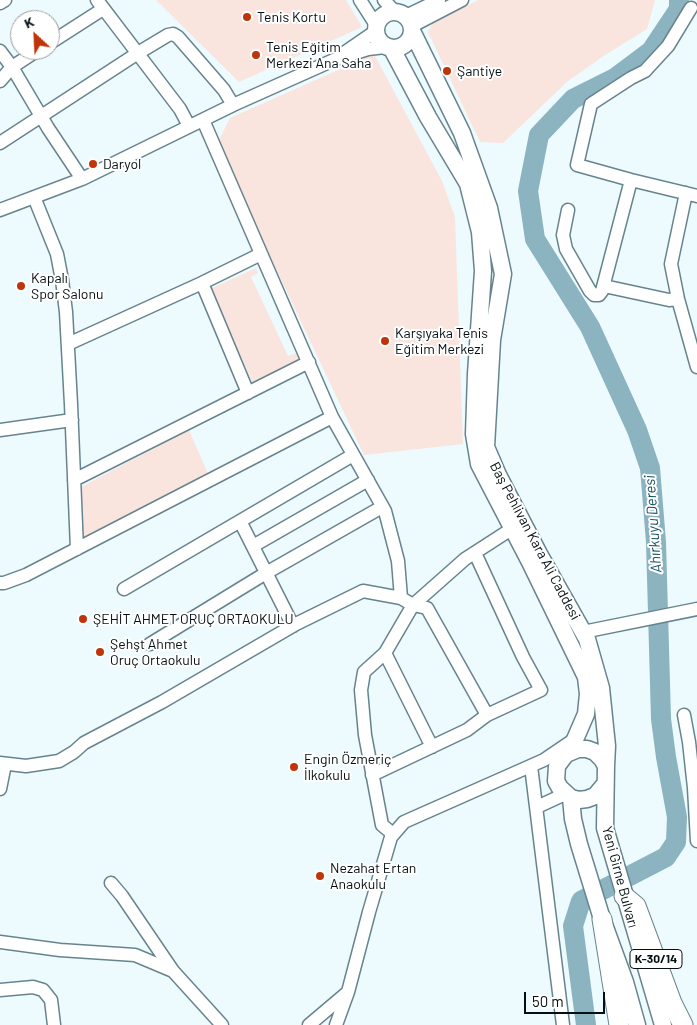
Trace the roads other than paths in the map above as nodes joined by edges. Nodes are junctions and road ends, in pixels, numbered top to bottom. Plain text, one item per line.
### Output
1 (5, 0) edge
2 (360, 0) edge
3 (439, 0) edge
4 (462, 0) edge
5 (0, 3) edge
6 (100, 4) edge
7 (693, 6) edge
8 (402, 17) edge
9 (376, 28) junction
10 (60, 34) edge
11 (389, 48) junction
12 (0, 51) edge
13 (138, 53) junction
14 (336, 59) junction
15 (23, 60) edge
16 (12, 67) junction
17 (0, 81) edge
18 (232, 105) junction
19 (42, 117) junction
20 (203, 120) junction
21 (189, 126) junction
22 (0, 143) edge
23 (82, 178) junction
24 (630, 180) junction
25 (692, 195) edge
26 (34, 197) junction
27 (0, 210) edge
28 (568, 210) dead end
29 (261, 254) junction
30 (202, 283) junction
31 (604, 286) junction
32 (678, 299) junction
33 (693, 341) edge
34 (68, 344) junction
35 (308, 362) junction
36 (697, 367) edge
37 (248, 393) junction
38 (332, 417) junction
39 (72, 420) junction
40 (0, 430) edge
41 (354, 455) junction
42 (74, 480) junction
43 (368, 480) junction
44 (382, 507) junction
45 (240, 521) junction
46 (513, 528) junction
47 (252, 546) junction
48 (76, 549) junction
49 (475, 553) junction
50 (266, 573) junction
51 (0, 583) edge
52 (124, 589) dead end
53 (400, 598) junction
54 (413, 605) junction
55 (692, 610) edge
56 (293, 626) junction
57 (583, 632) junction
58 (150, 644) dead end
59 (386, 653) junction
60 (487, 715) junction
61 (684, 715) dead end
62 (432, 747) junction
63 (566, 749) junction
64 (2, 764) edge
65 (531, 766) junction
66 (606, 766) junction
67 (372, 775) junction
68 (605, 784) junction
69 (696, 788) edge
70 (0, 789) edge
71 (568, 796) junction
72 (537, 806) junction
73 (393, 834) junction
74 (697, 840) edge
75 (111, 882) dead end
76 (624, 896) junction
77 (600, 912) junction
78 (0, 942) edge
79 (173, 971) junction
80 (0, 990) edge
81 (348, 992) junction
82 (562, 1019) edge
83 (54, 1025) edge
84 (222, 1025) edge
85 (309, 1025) edge
86 (336, 1025) edge
87 (554, 1025) edge
88 (619, 1025) edge
89 (637, 1025) edge
90 (663, 1025) edge
91 (683, 1025) edge

1 - 5 street
2 - 9 street, Baş Pehlivan Kara Ali Caddesi
3 - 8 street
4 - 8 street
6 - 10 street
6 - 13 street
7 - 24 street
8 - 9 main road
8 - 11 main road
8 - 57 main road, Baş Pehlivan Kara Ali Caddesi
9 - 11 main road, Baş Pehlivan Kara Ali Caddesi
9 - 14 street
11 - 14 street
11 - 46 main road, Baş Pehlivan Kara Ali Caddesi
12 - 16 street
13 - 18 street
13 - 19 street
13 - 21 street
14 - 18 street
15 - 16 street
16 - 17 street
16 - 19 street
18 - 20 street
19 - 22 street
19 - 23 street
20 - 21 street
20 - 29 street
21 - 23 street
23 - 26 street
24 - 25 street
24 - 31 street
25 - 32 street
26 - 27 street
26 - 34 street
28 - 31 street
29 - 30 street
29 - 35 street
30 - 34 street
30 - 37 street
31 - 32 street
32 - 33 street
33 - 36 street
34 - 39 street
35 - 37 street
35 - 38 street
37 - 42 street
38 - 41 street
38 - 48 street
39 - 40 street
39 - 42 street
41 - 43 street
41 - 45 street
42 - 48 street
43 - 44 street
43 - 47 street
44 - 50 street
44 - 53 street
45 - 47 street
45 - 52 street
46 - 49 street
46 - 63 main road, Baş Pehlivan Kara Ali Caddesi
47 - 50 street
48 - 51 street
49 - 54 street
49 - 60 street
50 - 56 street
50 - 58 street
53 - 54 street
53 - 56 street
54 - 59 street
54 - 60 street
55 - 57 street
56 - 64 street
57 - 66 main road, Baş Pehlivan Kara Ali Caddesi
59 - 62 street
59 - 67 street
60 - 62 street
61 - 69 street
62 - 67 street
63 - 65 street
63 - 66 main road
63 - 71 main road
64 - 70 street
65 - 72 street
65 - 73 street
66 - 68 main road
67 - 73 street
68 - 71 main road
68 - 76 main road, Yeni Girne Bulvarı / K-30/14
69 - 74 street
71 - 72 street
71 - 77 main road, Yeni Girne Bulvarı
72 - 82 street
73 - 81 street
75 - 79 street
76 - 90 main road, Yeni Girne Bulvarı
76 - 91 highway, K-30/14
77 - 88 highway, K-30/14
77 - 89 main road, Yeni Girne Bulvarı
78 - 79 street
79 - 84 street
80 - 83 street
81 - 85 street
81 - 86 street
82 - 87 street

